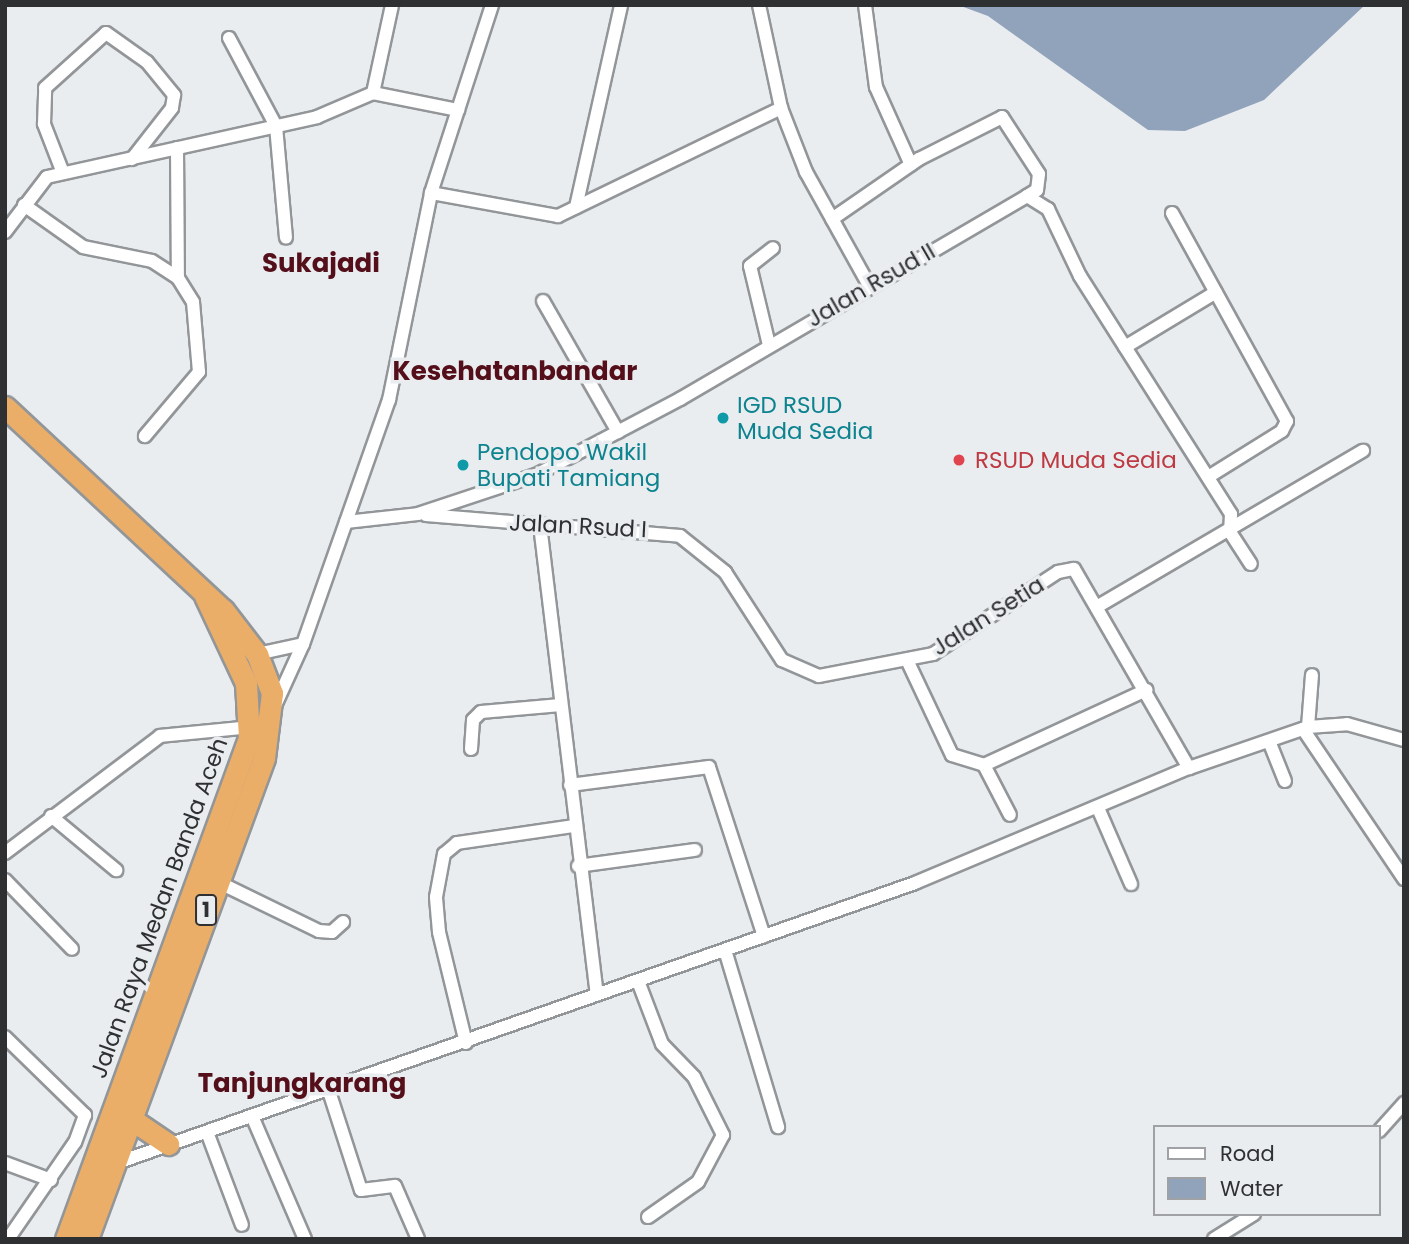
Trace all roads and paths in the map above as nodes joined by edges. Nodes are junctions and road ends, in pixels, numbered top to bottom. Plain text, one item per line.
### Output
1 (391, 5) edge
2 (492, 5) edge
3 (621, 5) edge
4 (759, 5) edge
5 (865, 5) edge
6 (229, 38) dead end
7 (373, 93) junction
8 (781, 108) junction
9 (458, 110) junction
10 (276, 126) junction
11 (177, 148) junction
12 (132, 159) junction
13 (911, 165) junction
14 (63, 173) junction
15 (431, 193) junction
16 (1027, 196) junction
17 (24, 205) junction
18 (576, 207) junction
19 (1172, 213) dead end
20 (832, 219) junction
21 (5, 232) edge
22 (286, 238) dead end
23 (773, 248) dead end
24 (178, 278) junction
25 (870, 285) junction
26 (1216, 292) junction
27 (542, 301) dead end
28 (769, 345) junction
29 (1125, 347) junction
30 (5, 407) edge
31 (618, 432) junction
32 (145, 436) dead end
33 (1363, 452) dead end
34 (1208, 477) junction
35 (418, 514) junction
36 (346, 522) junction
37 (540, 525) junction
38 (1230, 532) junction
39 (1251, 564) dead end
40 (725, 572) joint
41 (205, 596) junction
42 (1100, 605) junction
43 (303, 644) junction
44 (257, 654) junction
45 (906, 660) junction
46 (1312, 675) dead end
47 (1146, 690) junction
48 (561, 705) junction
49 (274, 710) junction
50 (251, 727) junction
51 (1306, 728) junction
52 (1404, 740) edge
53 (1269, 741) junction
54 (471, 749) dead end
55 (984, 765) junction
56 (1189, 768) junction
57 (1285, 781) dead end
58 (570, 785) junction
59 (1098, 808) junction
60 (1010, 815) dead end
61 (51, 816) junction
62 (574, 826) junction
63 (695, 849) dead end
64 (5, 853) edge
65 (578, 866) junction
66 (116, 870) dead end
67 (1404, 879) edge
68 (5, 880) edge
69 (216, 881) junction
70 (1131, 884) dead end
71 (343, 922) dead end
72 (764, 936) junction
73 (72, 948) dead end
74 (725, 950) junction
75 (638, 981) junction
76 (597, 995) junction
77 (166, 997) junction
78 (5, 1037) edge
79 (466, 1043) junction
80 (328, 1088) junction
81 (1404, 1103) edge
82 (252, 1116) junction
83 (131, 1119) junction
84 (778, 1127) dead end
85 (1381, 1129) edge
86 (207, 1132) junction
87 (75, 1142) junction
88 (168, 1144) junction
89 (106, 1157) junction
90 (5, 1163) edge
91 (51, 1180) junction
92 (1251, 1216) edge
93 (648, 1217) dead end
94 (242, 1225) dead end
95 (8, 1239) edge
96 (66, 1239) edge
97 (87, 1239) edge
98 (305, 1239) edge
99 (418, 1239) edge
100 (1214, 1239) edge

1 - 7 street
2 - 9 street
3 - 18 street
4 - 8 street
5 - 13 street
6 - 10 street
7 - 9 street
7 - 10 street
8 - 18 street
8 - 20 street
9 - 15 street
10 - 11 street
10 - 22 street
11 - 12 street
11 - 24 street
12 - 14 street
12 - 14 street
13 - 16 street
13 - 20 street
14 - 17 street
15 - 18 street
15 - 36 street
16 - 25 street, Jalan Rsud II
16 - 29 street
17 - 21 street
17 - 24 street
19 - 26 street
20 - 25 street
23 - 28 street
24 - 32 street
25 - 28 street, Jalan Rsud II
26 - 29 street
26 - 34 street
27 - 31 street
28 - 31 street, Jalan Rsud II
29 - 34 street
30 - 41 highway, Jalan Raya Medan Banda Aceh / 1
31 - 35 street, Jalan Rsud II
33 - 38 street
34 - 38 street
35 - 36 street, Jalan Rsud II
35 - 37 street, Jalan Rsud I
36 - 43 street
37 - 40 street, Jalan Rsud I
37 - 48 street
38 - 39 street
38 - 42 street
40 - 45 street, Jalan Setia
41 - 44 highway, Jalan Raya Medan Banda Aceh / 1
41 - 50 highway, Jalan Raya Medan Banda Aceh / 1
42 - 45 street, Jalan Setia
42 - 47 street, Jalan Setia
43 - 44 street
43 - 49 street
44 - 49 highway, Jalan Raya Medan Banda Aceh / 1
45 - 55 street
46 - 51 street
47 - 55 street
47 - 56 street, Jalan Setia
48 - 54 street
48 - 58 street
49 - 69 highway, Jalan Raya Medan Banda Aceh / 1
50 - 61 street
50 - 77 highway, Jalan Raya Medan Banda Aceh / 1
51 - 52 street
51 - 53 street
51 - 67 street
53 - 56 street
53 - 57 street
55 - 60 street
56 - 59 street
58 - 62 street
58 - 72 street
59 - 70 street
59 - 72 street
61 - 64 street
61 - 66 street
62 - 65 street
62 - 79 street
63 - 65 street
65 - 76 street
68 - 73 street
69 - 71 street
69 - 77 highway, Jalan Raya Medan Banda Aceh / 1
72 - 74 street
74 - 75 street
74 - 84 street
75 - 76 street
75 - 93 street
76 - 79 street
77 - 83 highway, Jalan Raya Medan Banda Aceh / 1
77 - 89 highway, Jalan Raya Medan Banda Aceh / 1
78 - 87 street
79 - 80 street
80 - 82 street
80 - 99 street
81 - 85 street
82 - 86 street
82 - 98 street
83 - 88 highway
83 - 89 highway, Jalan Raya Medan Banda Aceh / 1
86 - 88 street
86 - 94 street
87 - 89 street
87 - 91 street
88 - 89 street
89 - 96 highway, Jalan Raya Medan Banda Aceh / 1
89 - 97 highway, Jalan Raya Medan Banda Aceh / 1
90 - 91 street
91 - 95 street
92 - 100 street

